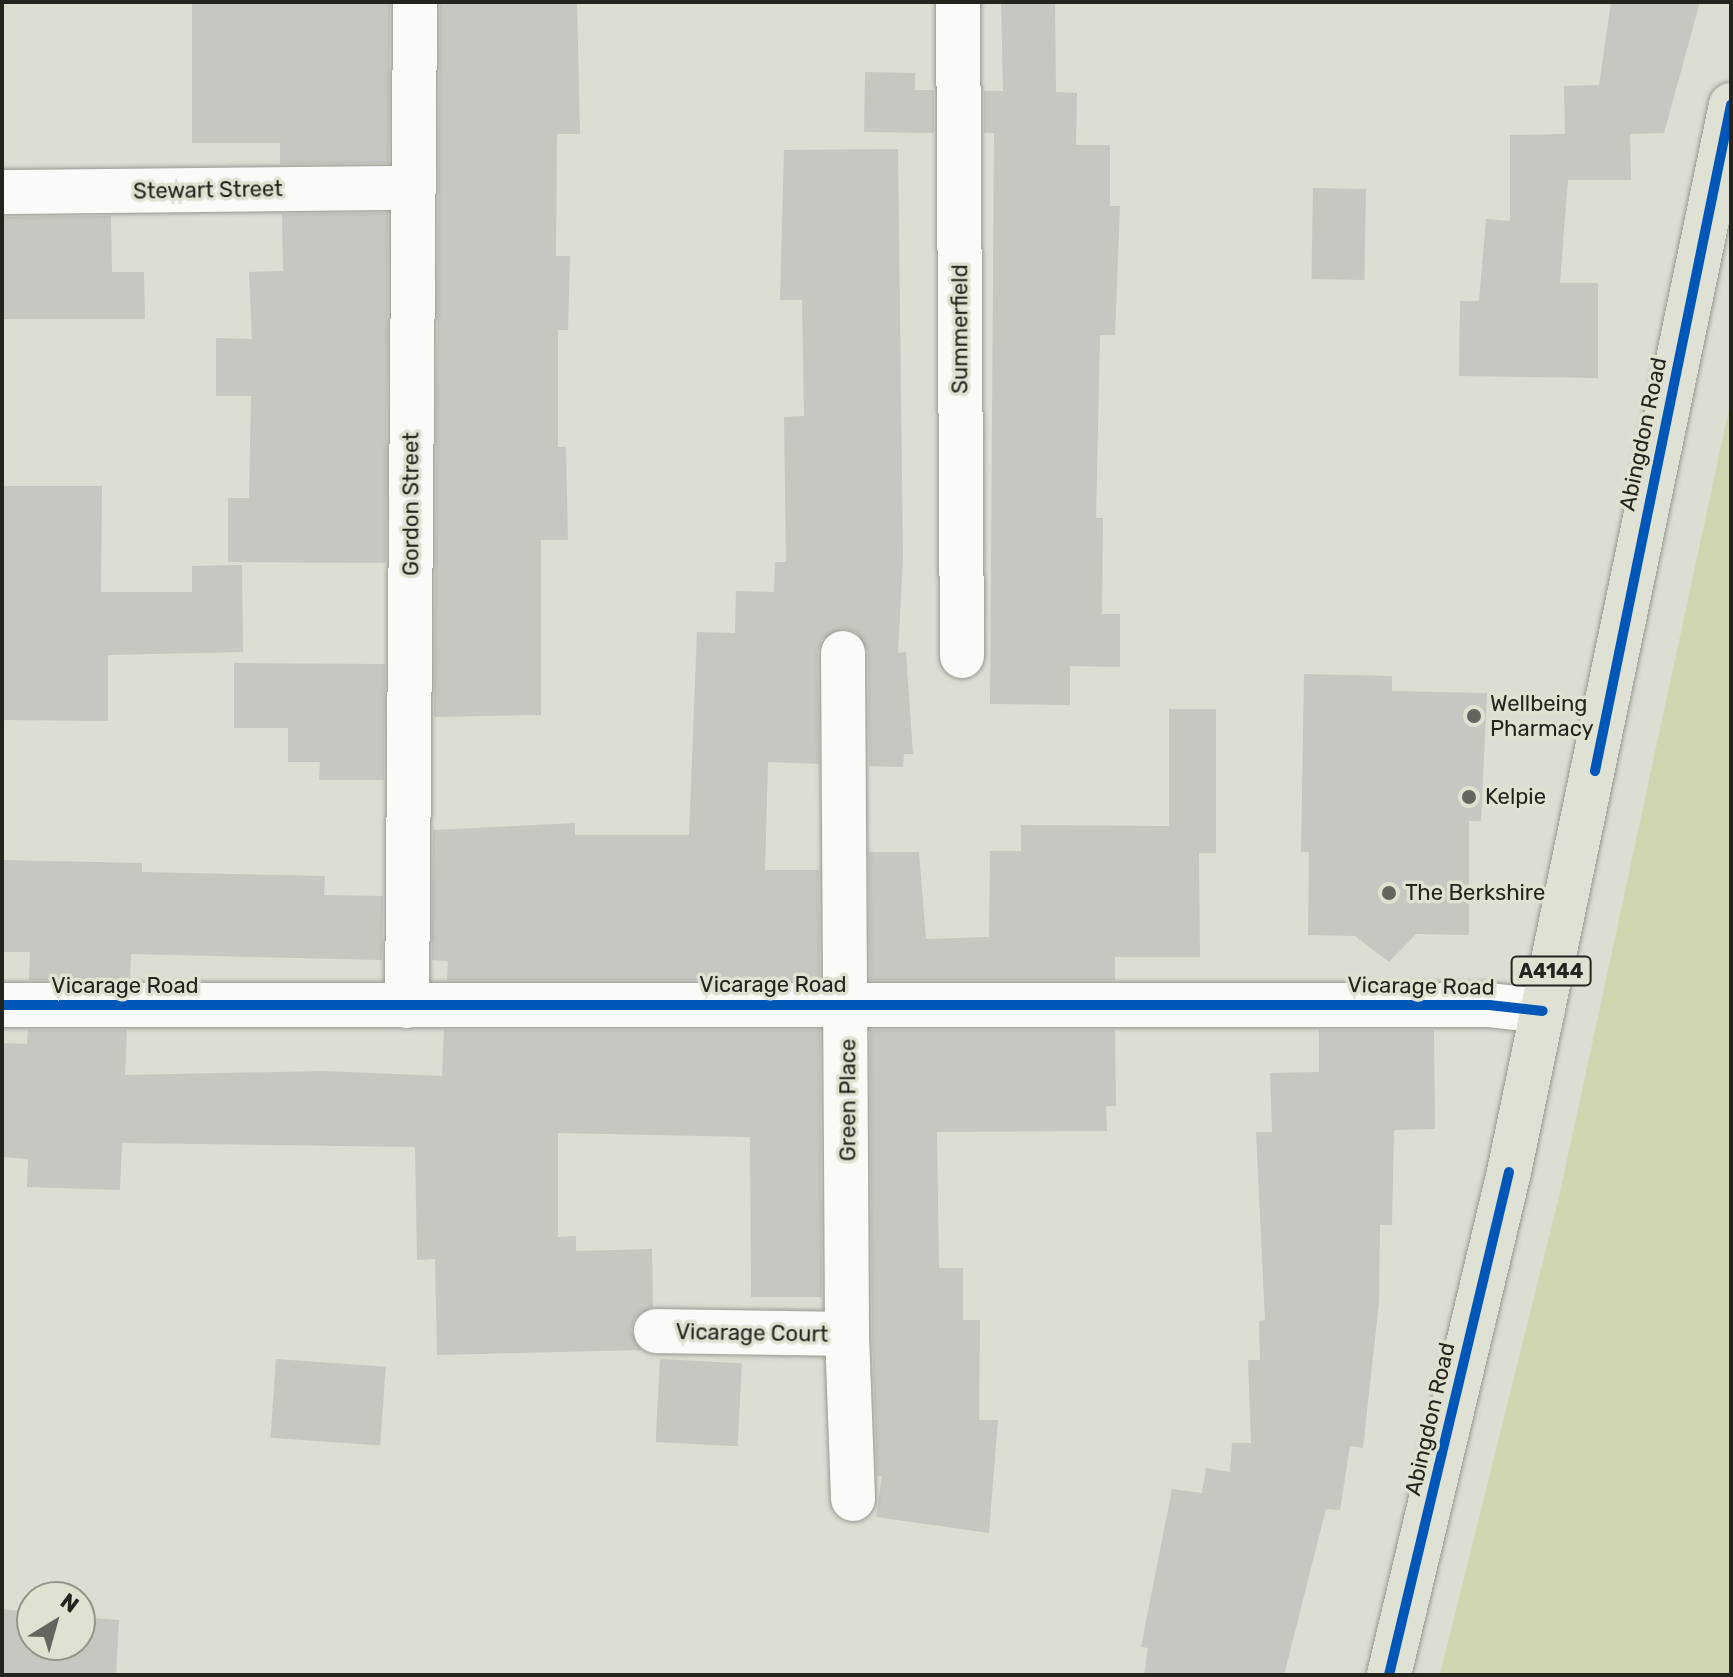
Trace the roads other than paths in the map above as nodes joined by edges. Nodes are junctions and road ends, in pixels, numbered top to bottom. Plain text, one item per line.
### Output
1 (415, 2) edge
2 (958, 2) edge
3 (1731, 105) edge
4 (414, 188) junction
5 (2, 192) edge
6 (843, 653) dead end
7 (962, 656) dead end
8 (2, 1005) edge
9 (848, 1005) junction
10 (407, 1006) junction
11 (1543, 1011) junction
12 (656, 1331) dead end
13 (847, 1334) junction
14 (853, 1499) dead end
15 (1389, 1675) edge

1 - 4 street, Gordon Street
2 - 7 street, Summerfield
3 - 11 main road, Abingdon Road / A4144
4 - 5 street, Stewart Street
4 - 10 street, Gordon Street
6 - 9 street, Green Place
8 - 10 street, Vicarage Road
9 - 10 street, Vicarage Road
9 - 11 street, Vicarage Road
9 - 13 street, Green Place
11 - 15 main road, Abingdon Road / A4144
12 - 13 street, Vicarage Court
13 - 14 street, Green Place

